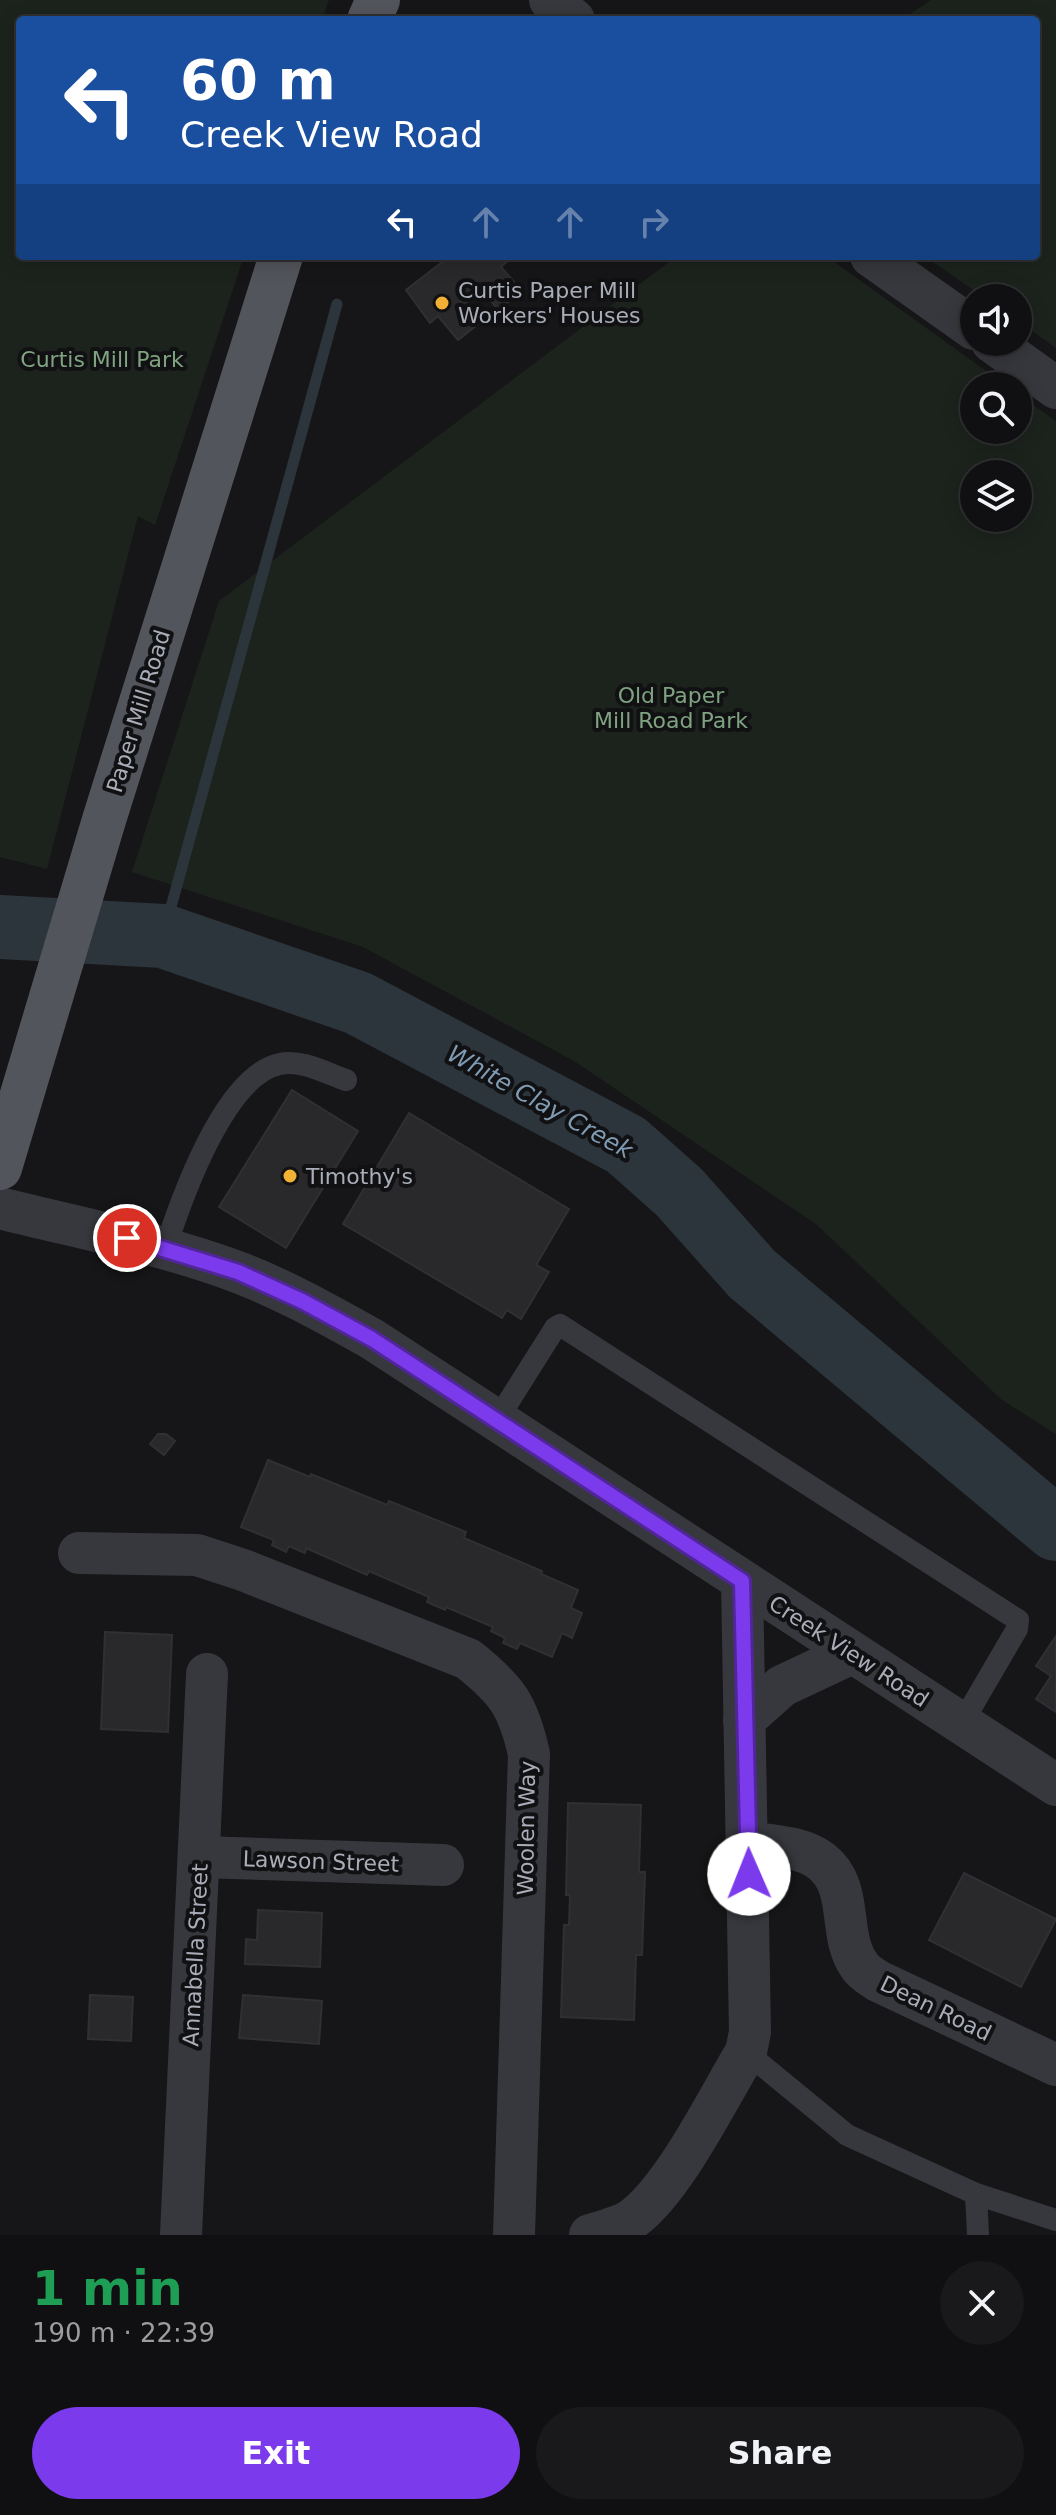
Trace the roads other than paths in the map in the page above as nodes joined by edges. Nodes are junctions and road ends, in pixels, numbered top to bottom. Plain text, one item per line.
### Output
1 (550, 0) edge
2 (569, 16) edge
3 (280, 260) edge
4 (877, 260) edge
5 (960, 319) edge
6 (1011, 356) edge
7 (1056, 388) edge
8 (346, 1080) dead end
9 (0, 1168) edge
10 (0, 1208) edge
11 (165, 1249) junction
12 (497, 1420) junction
13 (79, 1553) dead end
14 (742, 1581) junction
15 (852, 1653) junction
16 (207, 1674) dead end
17 (744, 1720) junction
18 (961, 1725) junction
19 (1056, 1785) edge
20 (748, 1842) junction
21 (200, 1857) junction
22 (443, 1865) dead end
23 (746, 2052) junction
24 (1056, 2065) edge
25 (976, 2194) junction
26 (1056, 2220) edge
27 (181, 2235) edge
28 (514, 2235) edge
29 (590, 2235) edge
30 (978, 2235) edge

1 - 2 street
3 - 9 main road, Paper Mill Road
4 - 5 street
6 - 7 street
8 - 11 lane
10 - 11 street, Creek View Road
11 - 12 street, Creek View Road
12 - 14 street, Creek View Road
12 - 18 lane
13 - 28 street, Woolen Way
14 - 15 street, Creek View Road
14 - 17 street
15 - 17 street
15 - 18 street, Creek View Road
16 - 21 street, Annabella Street
17 - 20 street
18 - 19 street, Creek View Road
20 - 23 street
20 - 24 street, Dean Road
21 - 22 street, Lawson Street
21 - 27 street, Annabella Street
23 - 25 lane
23 - 29 street
25 - 26 lane
25 - 30 lane

